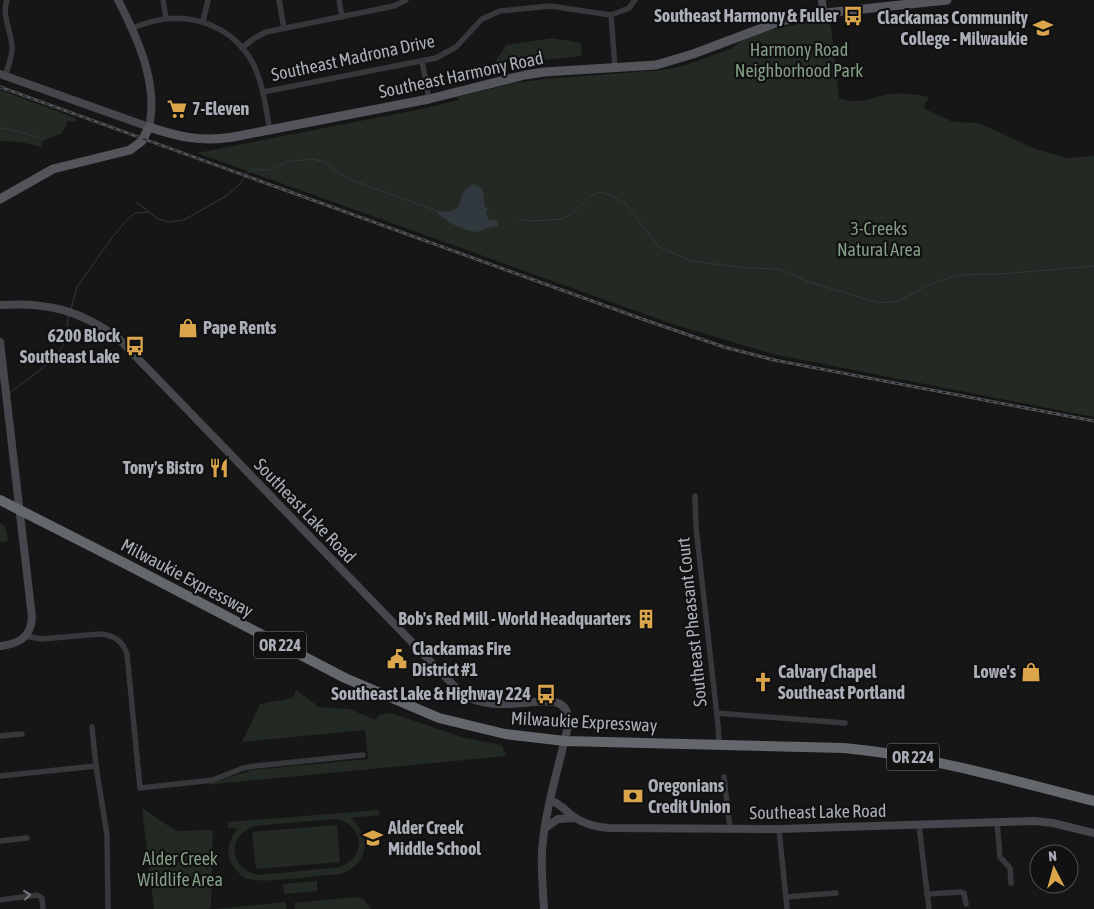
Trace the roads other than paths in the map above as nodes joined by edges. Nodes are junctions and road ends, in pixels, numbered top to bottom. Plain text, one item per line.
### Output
1 (7, 0) edge
2 (118, 0) edge
3 (163, 0) edge
4 (208, 0) edge
5 (279, 0) edge
6 (339, 0) edge
7 (406, 0) edge
8 (578, 0) edge
9 (635, 0) edge
10 (822, 0) edge
11 (947, 0) edge
12 (576, 9) junction
13 (823, 13) junction
14 (342, 16) junction
15 (611, 16) junction
16 (166, 18) junction
17 (203, 21) junction
18 (132, 28) junction
19 (284, 28) junction
20 (242, 48) junction
21 (422, 61) junction
22 (615, 68) junction
23 (3, 75) edge
24 (263, 92) junction
25 (429, 99) junction
26 (149, 127) junction
27 (270, 130) junction
28 (0, 199) edge
29 (0, 305) edge
30 (0, 342) edge
31 (695, 496) dead end
32 (0, 500) edge
33 (19, 510) junction
34 (26, 636) junction
35 (0, 646) edge
36 (717, 713) junction
37 (845, 723) dead end
38 (92, 727) dead end
39 (22, 734) dead end
40 (0, 736) edge
41 (565, 741) junction
42 (719, 744) junction
43 (364, 755) dead end
44 (96, 766) junction
45 (0, 776) edge
46 (724, 777) dead end
47 (550, 800) junction
48 (1094, 801) edge
49 (576, 818) junction
50 (997, 822) junction
51 (919, 825) junction
52 (545, 828) junction
53 (730, 829) junction
54 (779, 829) junction
55 (1094, 833) edge
56 (27, 838) dead end
57 (0, 841) edge
58 (1012, 883) dead end
59 (836, 893) dead end
60 (927, 894) junction
61 (786, 897) junction
62 (0, 900) edge
63 (966, 904) dead end
64 (43, 909) edge
65 (108, 909) edge
66 (544, 909) edge
67 (787, 909) edge
68 (929, 909) edge

1 - 23 street
2 - 18 street
3 - 16 street
4 - 17 street
5 - 19 street
6 - 14 street
7 - 14 street
8 - 12 street
9 - 15 street
10 - 13 street
11 - 13 main road, Southeast Harmony Road
12 - 15 street, Southeast Madrona Drive
12 - 21 street, Southeast Madrona Drive
13 - 22 main road, Southeast Harmony Road
14 - 19 street
15 - 22 street
16 - 17 street
16 - 18 street
17 - 20 street
18 - 26 street
19 - 20 street
20 - 24 street
21 - 24 street, Southeast Madrona Drive
21 - 25 street
22 - 25 main road, Southeast Harmony Road
23 - 26 street
24 - 27 street
25 - 27 main road, Southeast Harmony Road
26 - 27 main road, Southeast Harmony Road
26 - 28 main road
29 - 41 street, Southeast Lake Road
30 - 33 street
31 - 36 street, Southeast Pheasant Court
32 - 33 highway, Milwaukie Expressway / OR 224
33 - 34 street
33 - 41 highway, Milwaukie Expressway / OR 224
34 - 35 street
34 - 43 street
36 - 37 street
36 - 42 street, Southeast Pheasant Court
38 - 44 street
39 - 40 street
41 - 42 highway, Milwaukie Expressway / OR 224
41 - 47 street
42 - 48 highway, Milwaukie Expressway / OR 224
44 - 45 street
44 - 65 street
46 - 53 street
47 - 49 street, Southeast Lake Road
47 - 52 street
49 - 52 street
49 - 53 street, Southeast Lake Road
50 - 51 street, Southeast Lake Road
50 - 55 street, Southeast Lake Road
50 - 58 street
51 - 54 street, Southeast Lake Road
51 - 60 street
52 - 66 street
53 - 54 street, Southeast Lake Road
54 - 61 street
56 - 57 street
59 - 61 street
60 - 63 street
60 - 68 street
61 - 67 street
62 -> 64 street

